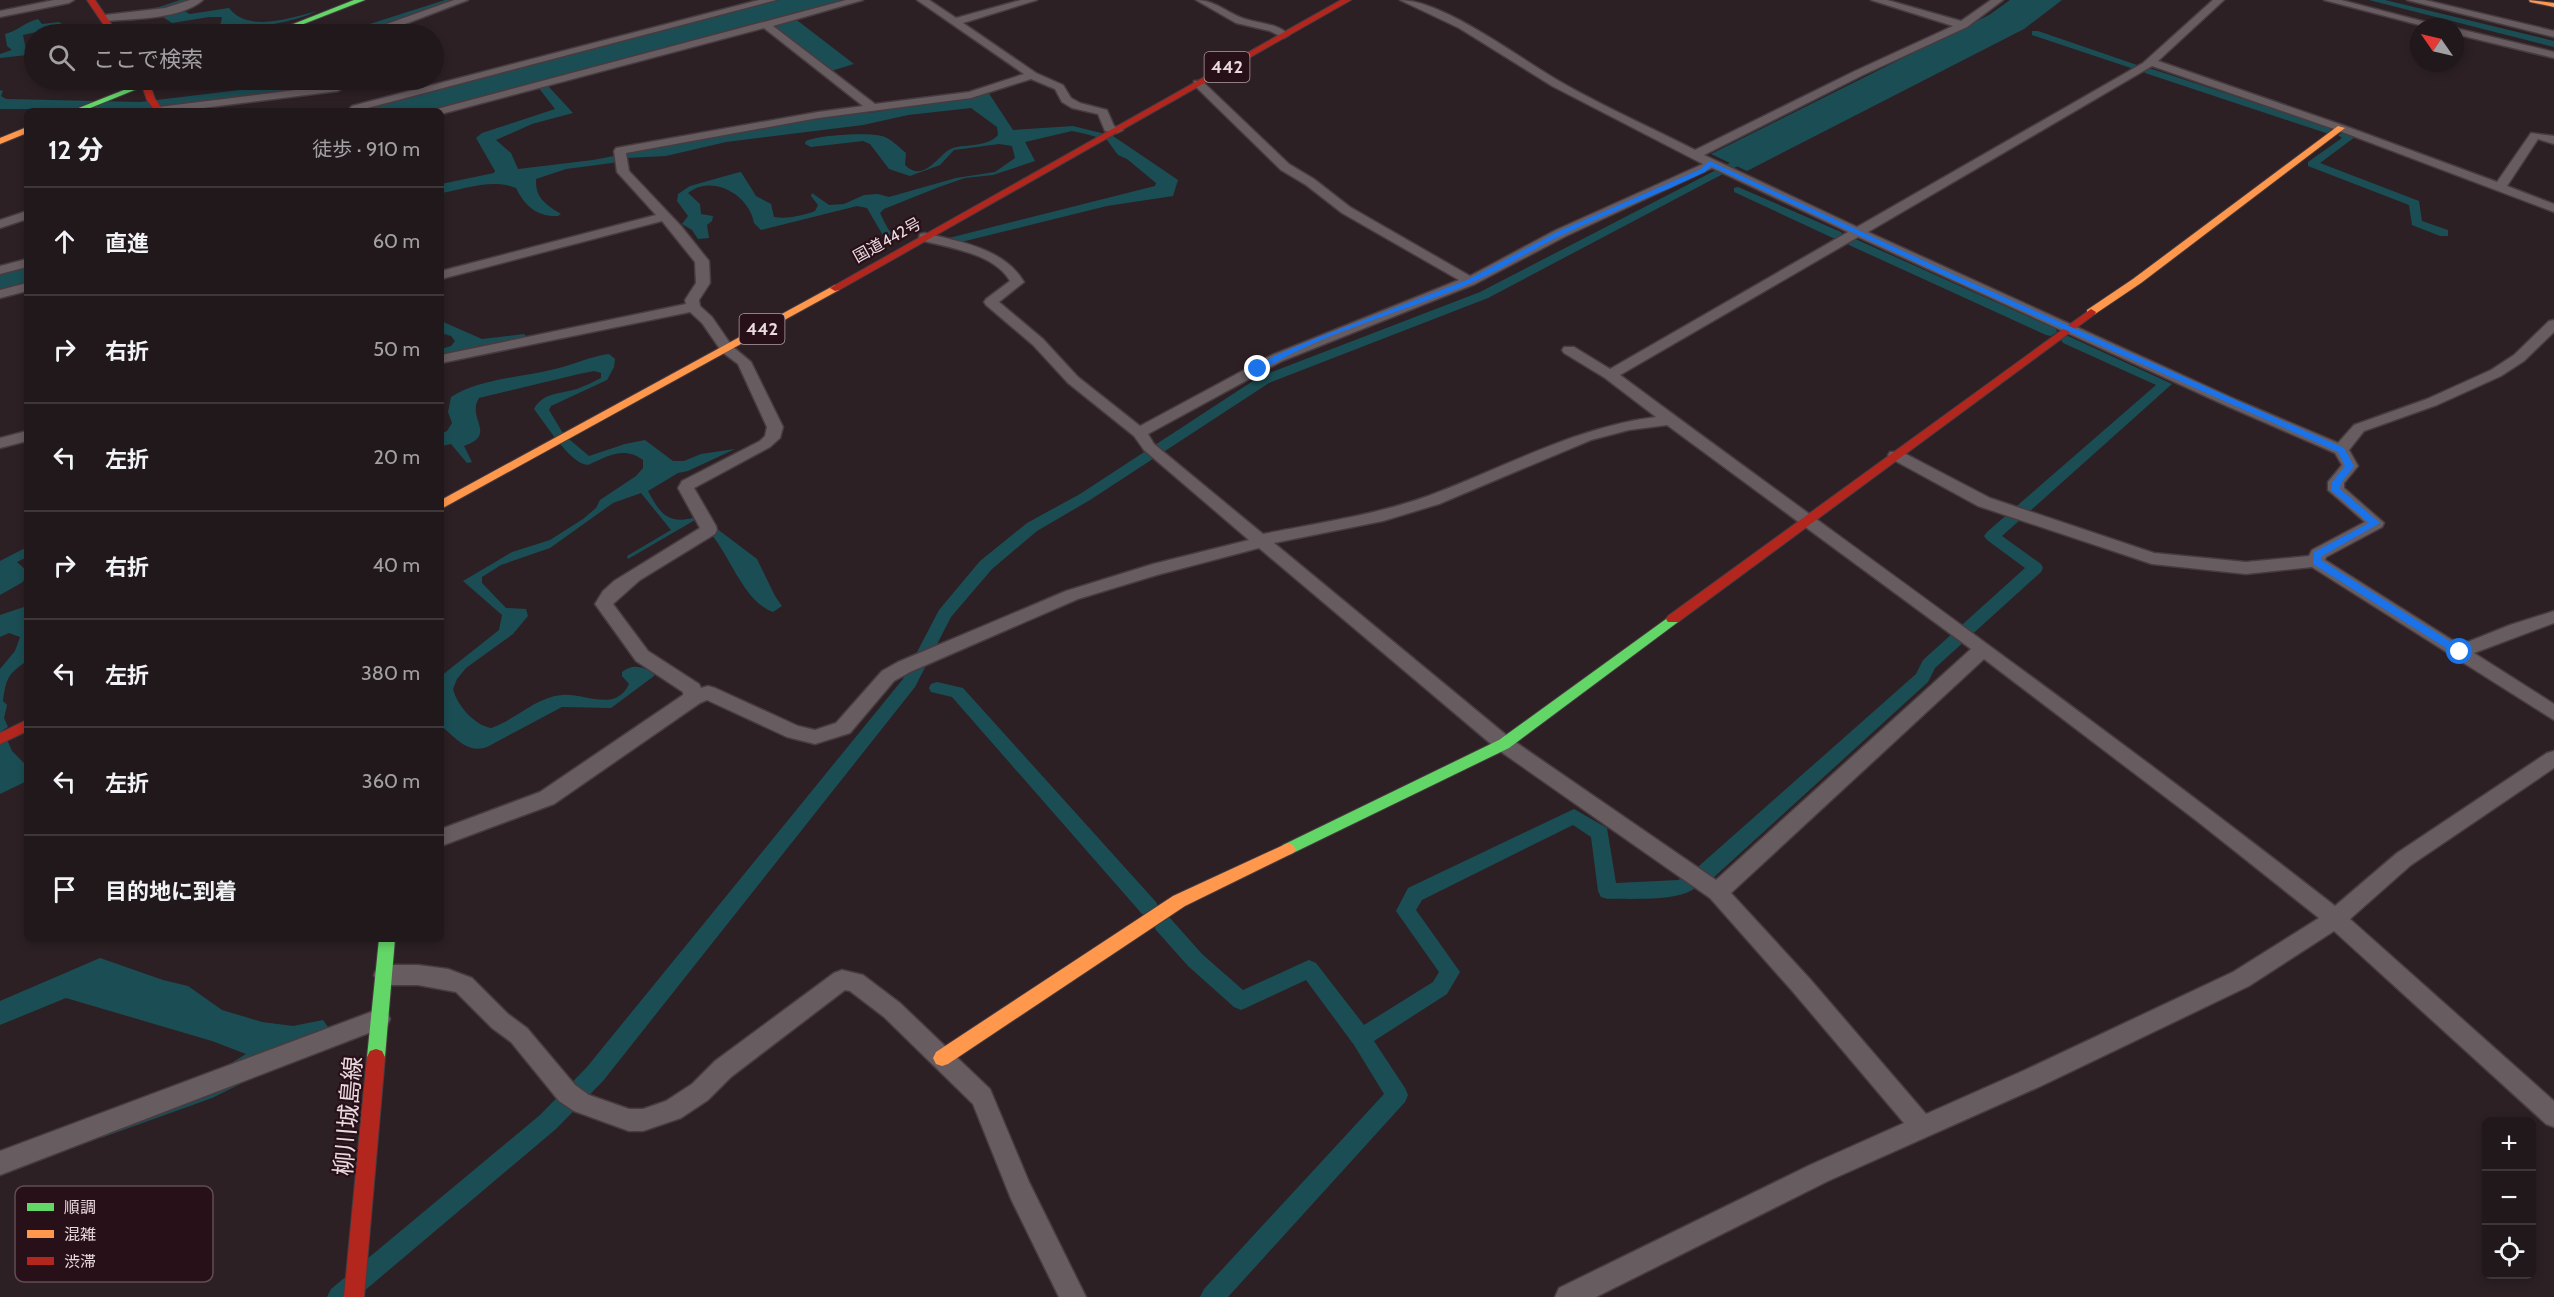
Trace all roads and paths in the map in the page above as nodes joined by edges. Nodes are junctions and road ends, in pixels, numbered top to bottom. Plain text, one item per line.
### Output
1 (69, 0) edge
2 (91, 0) edge
3 (198, 0) edge
4 (361, 0) edge
5 (373, 0) edge
6 (463, 0) edge
7 (771, 0) edge
8 (858, 0) edge
9 (922, 0) edge
10 (1032, 0) edge
11 (1201, 0) edge
12 (1347, 0) edge
13 (1405, 0) edge
14 (1876, 0) edge
15 (1998, 0) edge
16 (2219, 0) edge
17 (2329, 0) edge
18 (2412, 0) edge
19 (2533, 0) edge
20 (739, 4) edge
21 (2554, 5) edge
22 (0, 14) edge
23 (105, 18) junction
24 (2410, 20) edge
25 (955, 21) junction
26 (108, 24) edge
27 (308, 24) edge
28 (310, 24) edge
29 (396, 24) edge
30 (766, 25) junction
31 (1963, 25) junction
32 (2464, 32) edge
33 (2554, 34) edge
34 (1284, 35) junction
35 (2554, 55) edge
36 (2150, 62) junction
37 (1032, 75) junction
38 (444, 77) edge
39 (1198, 83) junction
40 (390, 90) edge
41 (154, 94) edge
42 (349, 100) edge
43 (100, 108) edge
44 (874, 109) junction
45 (444, 110) edge
46 (2342, 128) junction
47 (24, 131) edge
48 (1113, 132) junction
49 (2554, 140) edge
50 (0, 141) edge
51 (24, 141) edge
52 (0, 150) edge
53 (1694, 156) junction
54 (1712, 164) junction
55 (2500, 187) junction
56 (2554, 208) edge
57 (24, 216) edge
58 (663, 217) junction
59 (0, 224) edge
60 (1856, 231) junction
61 (925, 237) junction
62 (24, 264) edge
63 (0, 270) edge
64 (444, 273) edge
65 (1470, 281) junction
66 (24, 288) edge
67 (0, 294) edge
68 (693, 307) junction
69 (2554, 324) edge
70 (2070, 327) junction
71 (727, 349) junction
72 (1569, 350) dead end
73 (444, 358) edge
74 (1610, 375) junction
75 (1669, 420) junction
76 (1138, 433) junction
77 (24, 437) edge
78 (0, 442) edge
79 (2342, 450) junction
80 (1896, 455) junction
81 (444, 503) edge
82 (1806, 521) junction
83 (1260, 541) junction
84 (2316, 562) junction
85 (2554, 617) edge
86 (1978, 645) junction
87 (2460, 652) junction
88 (693, 698) junction
89 (2554, 713) edge
90 (24, 727) edge
91 (0, 739) edge
92 (1504, 744) junction
93 (2554, 758) edge
94 (444, 837) edge
95 (1717, 892) junction
96 (2335, 919) junction
97 (387, 942) edge
98 (385, 975) junction
99 (379, 1019) junction
100 (942, 1058) junction
101 (2554, 1116) edge
102 (1922, 1127) junction
103 (0, 1163) edge
104 (354, 1297) edge
105 (1073, 1297) edge
106 (1568, 1297) edge

1 - 22 street
2 - 23 main road
3 - 23 street
4 - 27 main road
5 - 28 main road
6 - 29 street
7 - 20 street
8 - 30 street
9 - 25 street
10 - 25 street
11 - 34 street
12 - 34 main road, 国道442号 / 442
13 - 53 street
14 - 31 street
15 - 31 street
16 - 36 street
17 - 24 street
18 - 33 street
19 - 21 main road
20 - 38 street
23 - 26 main road
25 - 37 street
30 - 44 street
30 - 45 street
31 - 53 street
32 - 35 street
34 - 39 main road, 国道442号 / 442
36 - 46 street
36 - 60 street
37 - 44 street
37 - 48 street
39 - 48 main road, 国道442号 / 442
39 - 65 street
40 - 42 street
41 - 42 street
41 - 43 main road
41 - 43 main road
44 - 58 street
46 - 55 street
46 - 70 main road
47 - 50 main road
48 - 61 main road, 国道442号 / 442
49 - 55 street
51 - 52 main road
53 - 54 street
54 - 60 street
54 - 65 street
55 - 56 street
57 - 59 street
58 - 64 street
58 - 68 street
60 - 70 street
60 - 74 street
61 - 71 main road, 国道442号 / 442
61 - 76 street
62 - 63 street
65 - 76 street
66 - 67 street
68 - 71 street
68 - 73 street
69 - 79 street
70 - 79 street
70 - 80 main road
71 - 81 main road, 国道442号 / 442
71 - 88 street
72 - 74 street
74 - 75 street
75 - 82 street
75 - 83 street
76 - 83 street
77 - 78 street
79 - 84 street
80 - 82 main road
80 - 84 street
82 - 86 street
82 - 92 main road
83 - 88 street
83 - 92 street
84 - 87 street
85 - 87 street
86 - 95 street
86 - 96 street
87 - 89 street
88 - 94 street
90 - 91 main road
92 - 95 street
92 - 100 main road
93 - 96 street
95 - 102 street
96 - 101 street
96 - 102 street
97 - 98 main road, 柳川城島線
98 - 99 main road, 柳川城島線
98 - 100 street
99 - 103 street
99 - 104 main road, 柳川城島線
100 - 105 street
102 - 106 street

